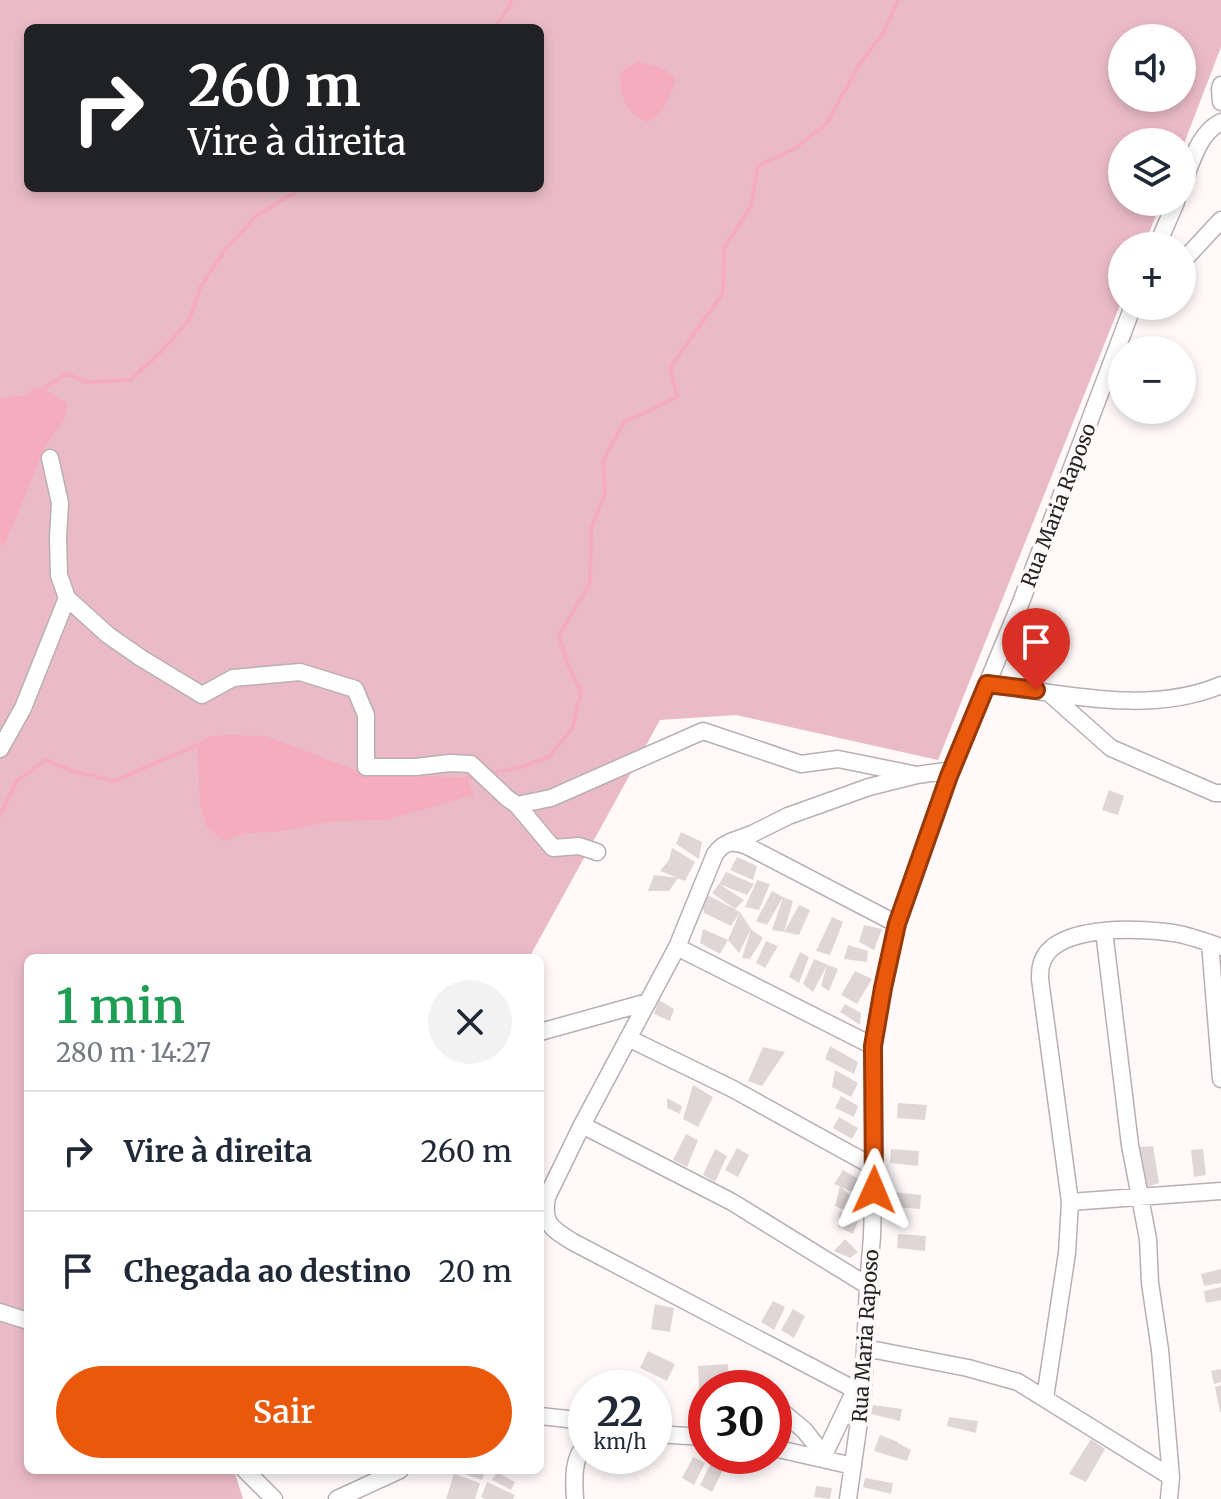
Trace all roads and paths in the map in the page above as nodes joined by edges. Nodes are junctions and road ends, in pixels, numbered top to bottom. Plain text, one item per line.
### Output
1 (1221, 85) edge
2 (1221, 102) edge
3 (1221, 122) edge
4 (1196, 153) edge
5 (1221, 220) edge
6 (1196, 247) edge
7 (1127, 320) edge
8 (50, 458) dead end
9 (67, 598) junction
10 (987, 684) junction
11 (1221, 685) edge
12 (1048, 692) junction
13 (0, 749) edge
14 (952, 770) junction
15 (917, 775) junction
16 (1221, 793) edge
17 (517, 805) junction
18 (728, 842) junction
19 (597, 852) dead end
20 (897, 924) junction
21 (1104, 931) junction
22 (1215, 945) edge
23 (677, 947) junction
24 (648, 1002) junction
25 (544, 1031) edge
26 (628, 1038) junction
27 (873, 1046) junction
28 (1221, 1079) edge
29 (582, 1125) junction
30 (874, 1167) junction
31 (1221, 1191) edge
32 (1141, 1197) junction
33 (1070, 1202) junction
34 (544, 1212) edge
35 (544, 1218) edge
36 (868, 1286) junction
37 (0, 1312) edge
38 (24, 1320) edge
39 (865, 1348) junction
40 (859, 1392) junction
41 (1045, 1398) junction
42 (544, 1416) edge
43 (568, 1419) edge
44 (792, 1420) edge
45 (792, 1451) edge
46 (826, 1458) junction
47 (853, 1466) junction
48 (249, 1474) edge
49 (391, 1474) edge
50 (576, 1474) edge
51 (1171, 1477) junction
52 (274, 1499) edge
53 (337, 1499) edge
54 (575, 1499) edge
55 (848, 1499) edge
56 (1169, 1499) edge

1 - 2 street
3 - 4 street
5 - 6 street
7 - 10 street, Rua Maria Raposo
8 - 9 street
9 - 13 street
9 - 17 street
10 - 12 street
10 - 14 street, Rua Maria Raposo
11 - 12 street
12 - 16 street
14 - 15 street
14 - 20 street, Rua Maria Raposo
15 - 17 street
15 - 18 street
17 - 19 street
18 - 20 street
18 - 23 street
20 - 27 street, Rua Maria Raposo
21 - 22 street
21 - 32 street
21 - 33 street
22 - 28 street
23 - 24 street
23 - 27 street
24 - 25 street
24 - 26 street
26 - 29 street
26 - 30 street
27 - 30 street, Rua Maria Raposo
29 - 34 street
29 - 36 street
30 - 36 street, Rua Maria Raposo
31 - 32 street
32 - 33 street
32 - 51 street
33 - 41 street
35 - 40 street
36 - 39 street, Rua Maria Raposo
37 - 38 street
39 - 40 street, Rua Maria Raposo
39 - 41 street
40 - 46 street
40 - 47 street, Rua Maria Raposo
41 - 51 street
42 - 43 street
44 - 46 street
45 - 46 street
46 - 47 street
47 - 55 street, Rua Maria Raposo
48 - 52 street
49 - 53 street
50 - 54 street
51 - 56 street

